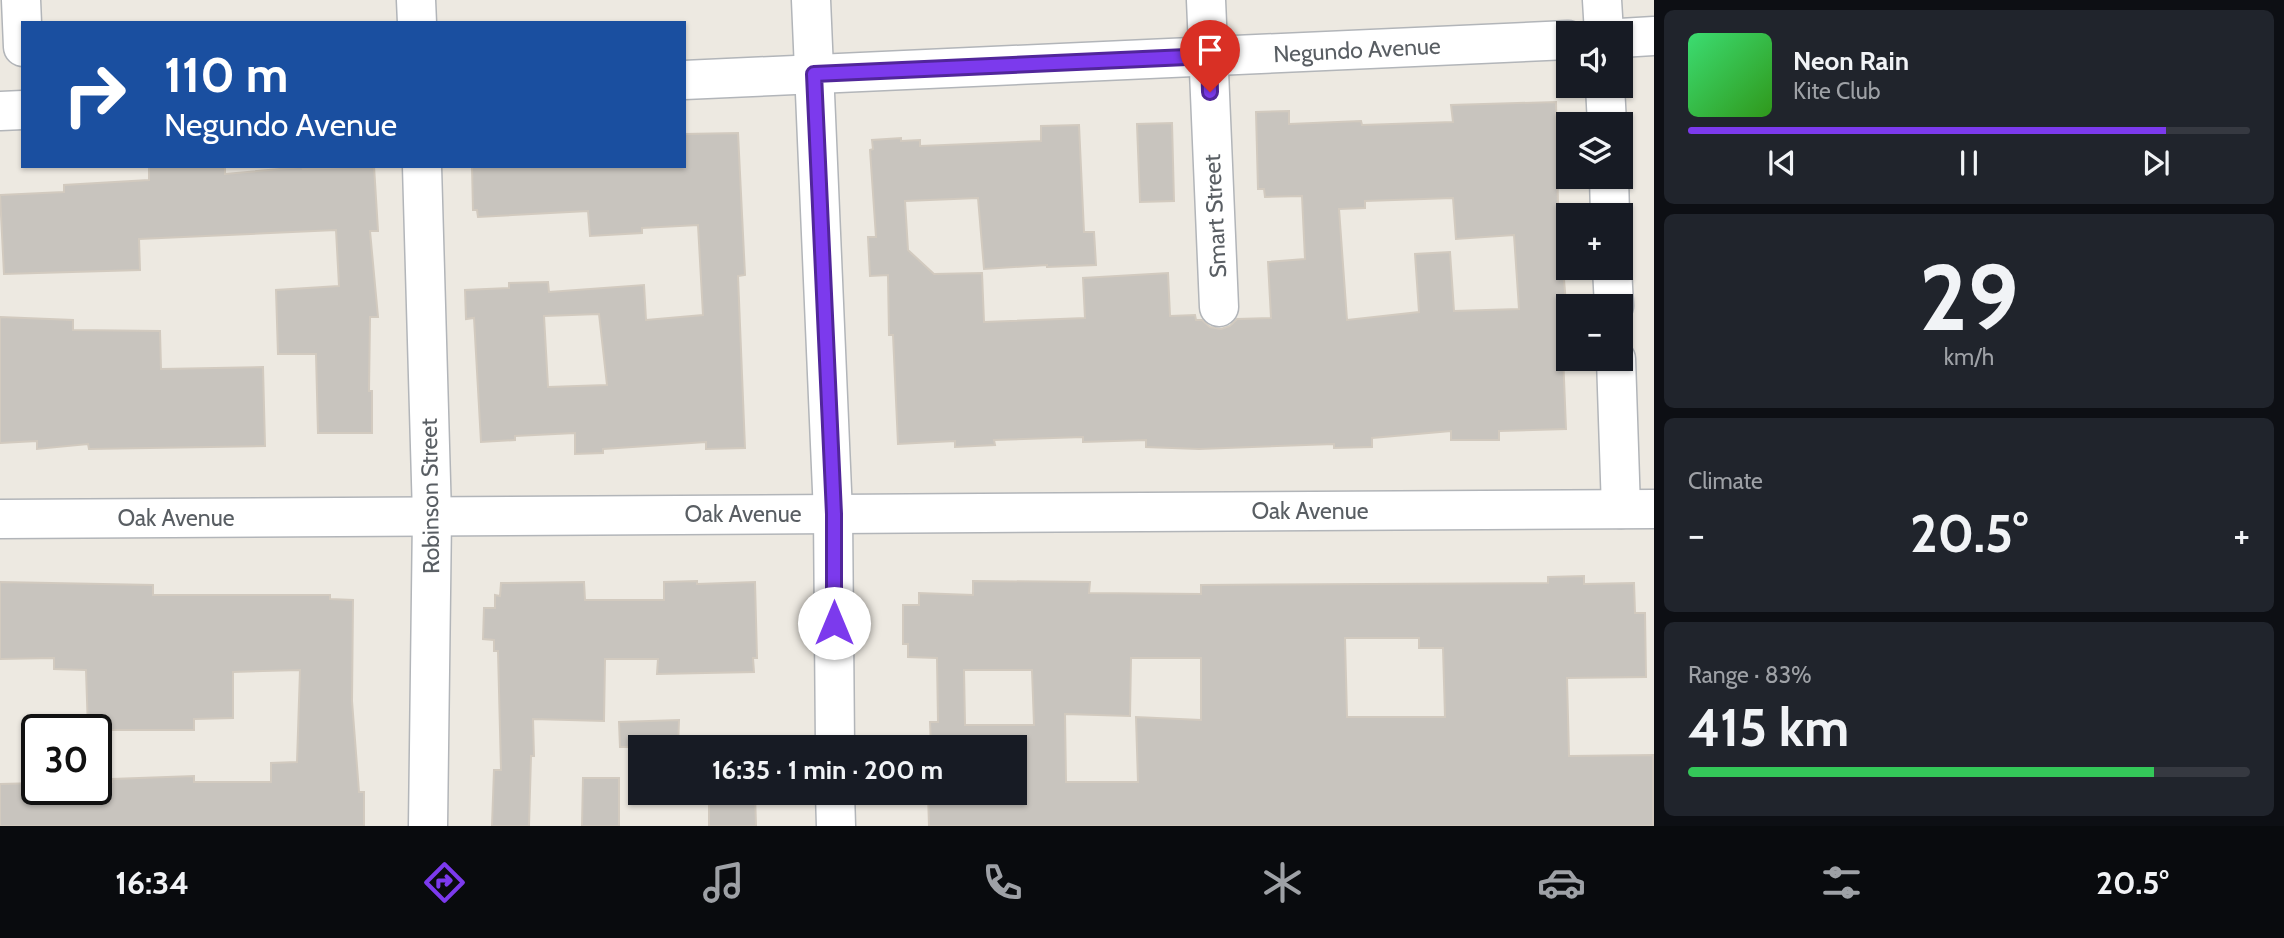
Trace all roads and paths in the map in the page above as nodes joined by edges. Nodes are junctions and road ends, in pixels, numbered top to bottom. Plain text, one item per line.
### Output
1 (21, 0) edge
2 (416, 0) edge
3 (811, 0) edge
4 (1206, 0) edge
5 (1602, 0) edge
6 (22, 21) edge
7 (417, 21) edge
8 (1603, 21) edge
9 (1654, 36) edge
10 (1633, 37) edge
11 (1556, 41) edge
12 (1209, 56) junction
13 (814, 74) junction
14 (686, 80) edge
15 (21, 110) edge
16 (0, 111) edge
17 (422, 168) edge
18 (1219, 307) dead end
19 (1618, 371) edge
20 (1638, 509) edge
21 (834, 514) junction
22 (432, 516) junction
23 (0, 519) edge
24 (835, 735) edge
25 (835, 805) edge
26 (428, 826) edge
27 (835, 826) edge

1 - 6 street
2 - 7 street
3 - 13 street
4 - 12 street, Smart Street
5 - 8 street
9 - 10 street
11 - 12 street, Negundo Avenue
12 - 13 street, Negundo Avenue
12 - 18 street, Smart Street
13 - 14 street, Negundo Avenue
13 - 21 street
15 - 16 street
17 - 22 street, Robinson Street
19 - 20 street
20 - 21 street, Oak Avenue
21 - 22 street, Oak Avenue
21 - 24 street
22 - 23 street, Oak Avenue
22 - 26 street, Robinson Street
25 - 27 street

